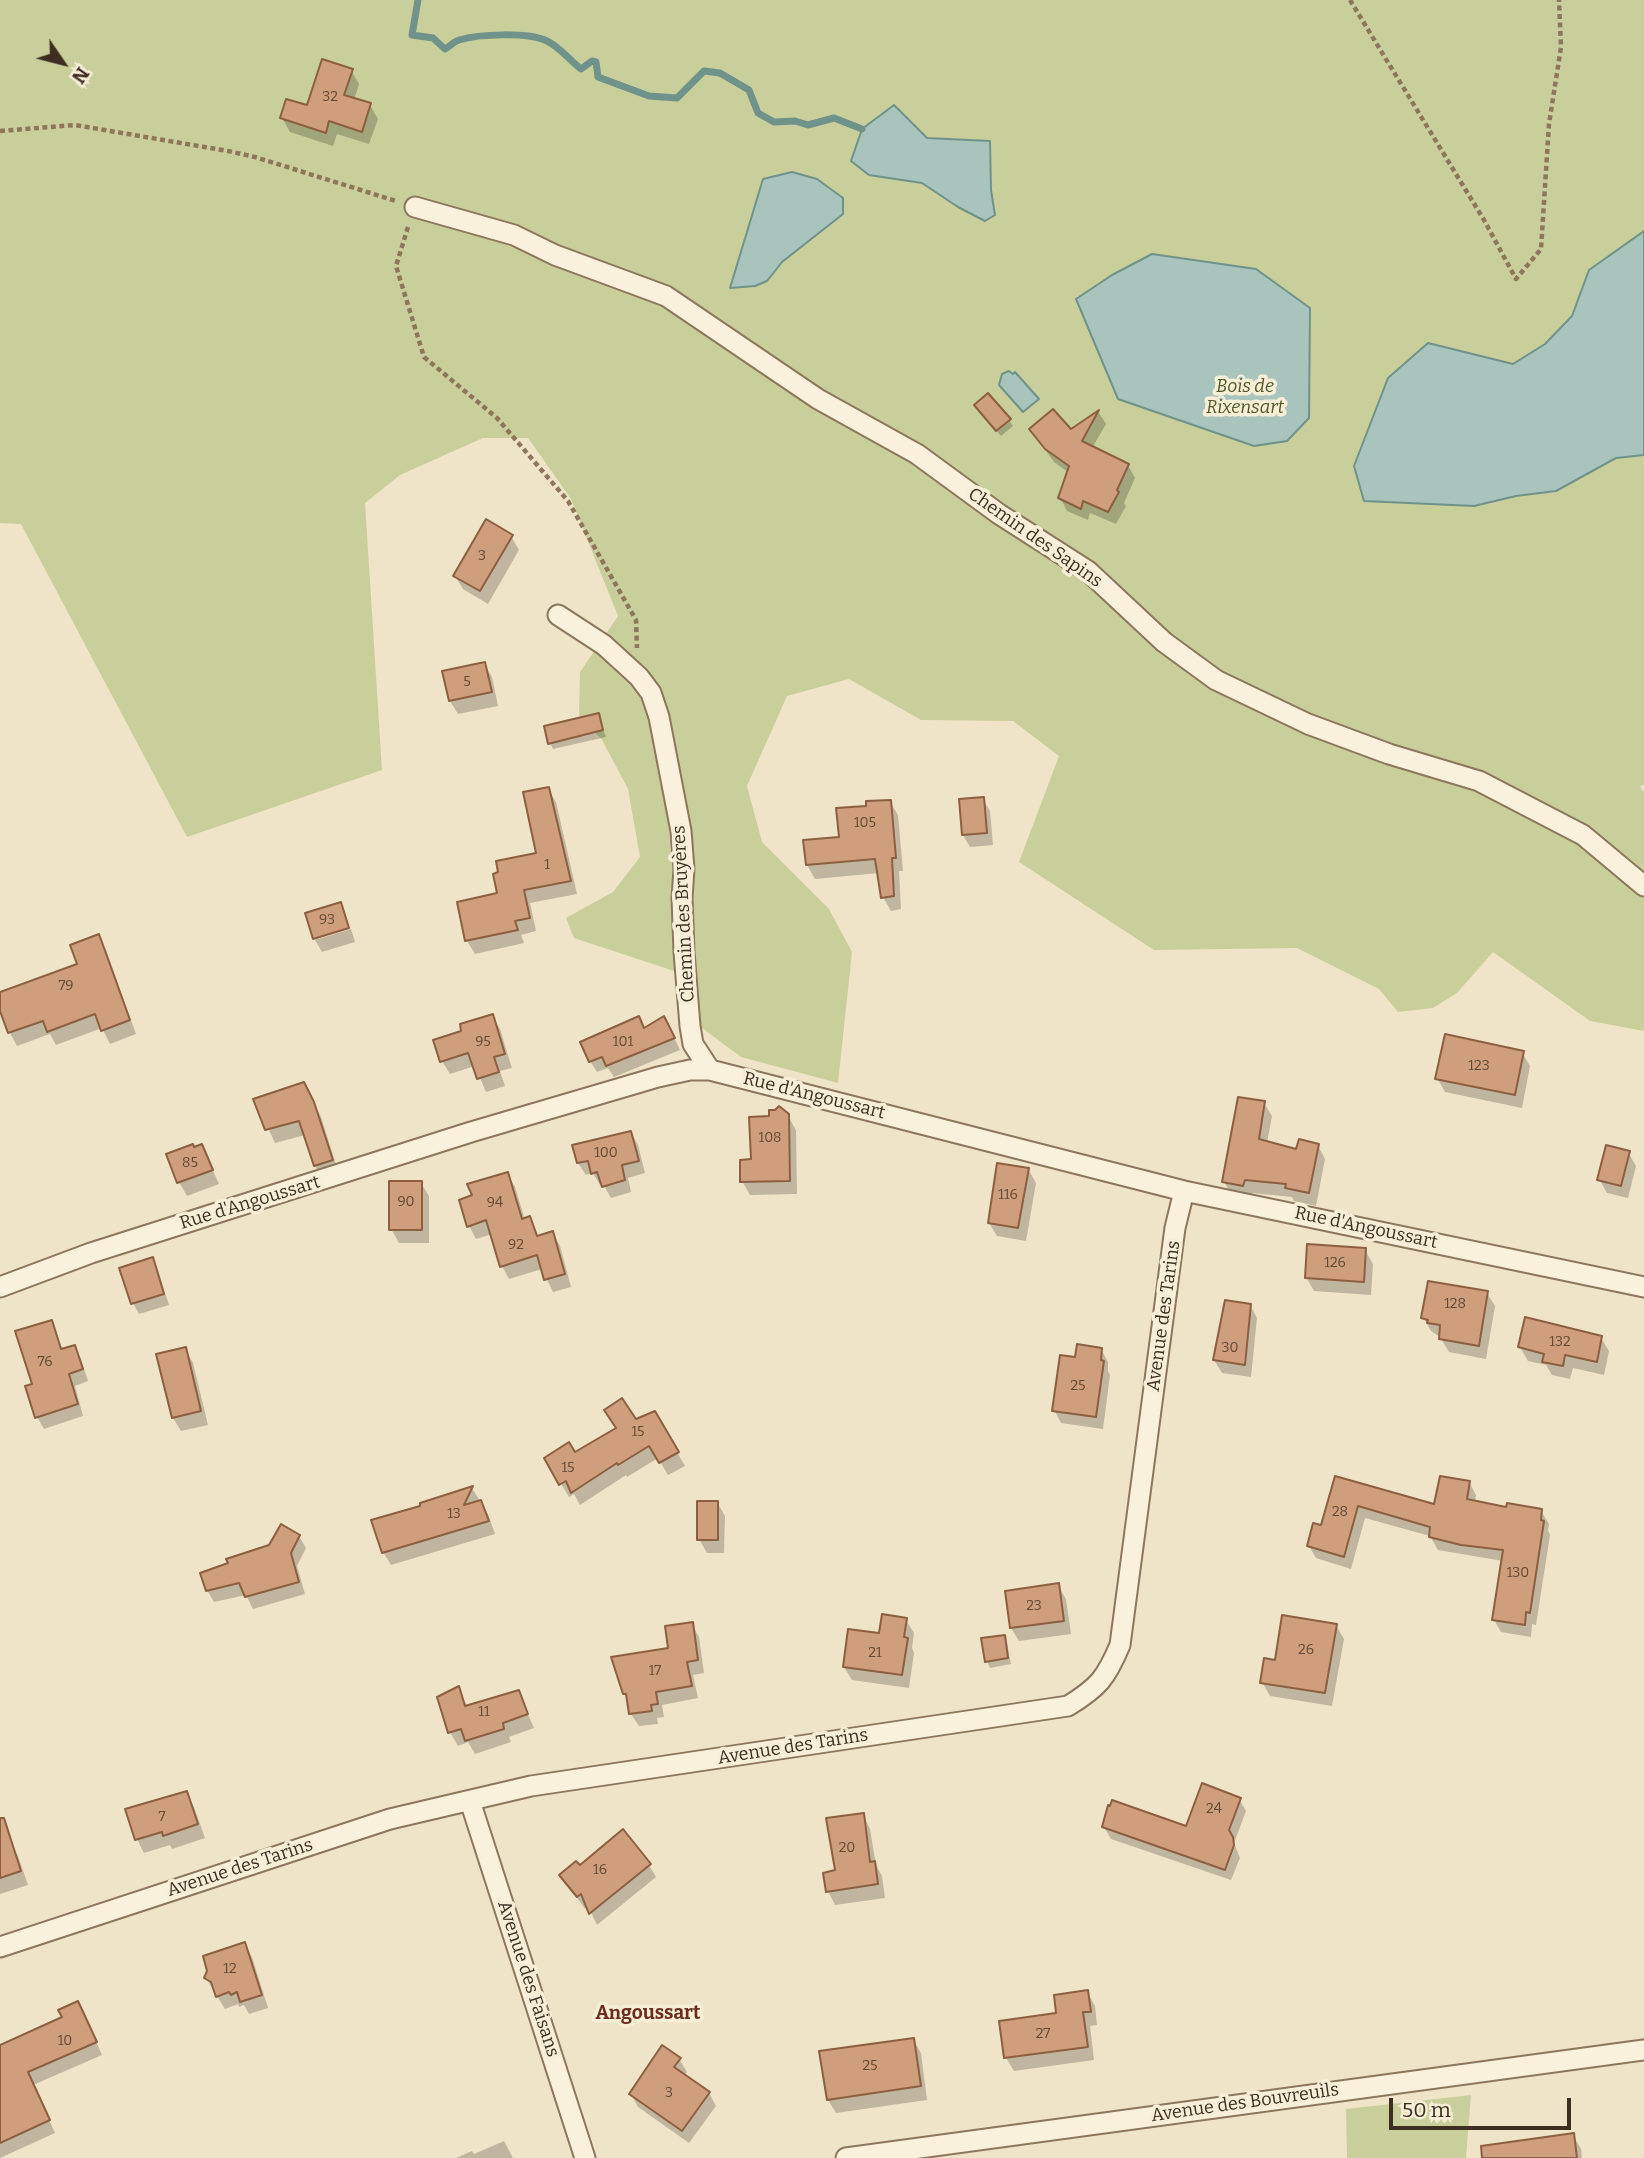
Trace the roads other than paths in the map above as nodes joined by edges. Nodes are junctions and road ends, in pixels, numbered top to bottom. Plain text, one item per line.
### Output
1 (415, 207) road end
2 (558, 615) dead end
3 (1644, 886) edge
4 (710, 1070) junction
5 (1184, 1191) junction
6 (0, 1287) edge
7 (1644, 1287) edge
8 (470, 1801) junction
9 (0, 1947) edge
10 (1644, 2050) edge
11 (585, 2158) edge
12 (846, 2158) edge

1 - 3 street, Chemin des Sapins
2 - 4 street, Chemin des Bruyères
4 - 5 street, Rue d'Angoussart
4 - 6 street, Rue d'Angoussart
5 - 7 street, Rue d'Angoussart
5 - 8 street, Avenue des Tarins
8 - 9 street, Avenue des Tarins
8 - 11 street, Avenue des Faisans
10 - 12 street, Avenue des Bouvreuils

